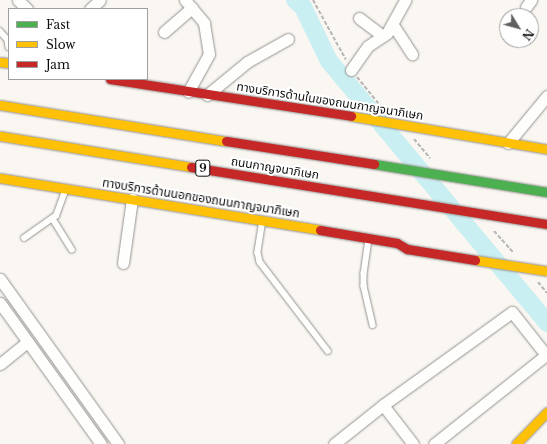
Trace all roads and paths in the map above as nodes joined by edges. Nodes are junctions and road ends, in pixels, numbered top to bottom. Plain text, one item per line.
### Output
1 (18, 0) edge
2 (100, 0) edge
3 (312, 0) edge
4 (405, 0) edge
5 (189, 4) edge
6 (26, 8) edge
7 (91, 8) edge
8 (359, 18) dead end
9 (393, 25) junction
10 (0, 31) edge
11 (164, 32) dead end
12 (383, 36) junction
13 (288, 39) dead end
14 (8, 40) edge
15 (412, 54) dead end
16 (351, 70) junction
17 (116, 80) edge
18 (188, 92) junction
19 (207, 94) junction
20 (547, 96) edge
21 (0, 105) edge
22 (388, 113) dead end
23 (408, 133) dead end
24 (0, 136) edge
25 (508, 144) junction
26 (547, 149) edge
27 (434, 163) dead end
28 (0, 178) edge
29 (66, 188) junction
30 (547, 192) edge
31 (132, 199) junction
32 (53, 219) junction
33 (263, 220) junction
34 (547, 224) edge
35 (491, 228) dead end
36 (24, 238) dead end
37 (369, 238) junction
38 (409, 240) dead end
39 (397, 243) junction
40 (72, 250) dead end
41 (517, 257) dead end
42 (123, 263) dead end
43 (547, 271) edge
44 (0, 279) edge
45 (537, 281) dead end
46 (547, 293) edge
47 (0, 303) edge
48 (373, 325) dead end
49 (27, 342) junction
50 (328, 351) dead end
51 (0, 364) edge
52 (382, 404) junction
53 (547, 412) edge
54 (117, 443) edge
55 (101, 444) edge
56 (334, 444) edge
57 (413, 444) edge
58 (434, 444) edge
59 (516, 444) edge

1 - 6 street
2 - 7 street
3 - 16 path
4 - 9 street
5 - 11 street
5 - 18 street
8 - 12 street
9 - 12 street
9 - 15 street
10 - 14 lane
12 - 16 street
13 - 19 street
16 - 22 path
17 - 18 main road, ทางบริการด้านในของถนนกาญจนาภิเษก
18 - 19 main road, ทางบริการด้านในของถนนกาญจนาภิเษก
19 - 25 main road, ทางบริการด้านในของถนนกาญจนาภิเษก
20 - 25 street
21 - 30 main road, ถนนกาญจนาภิเษก
23 - 27 path
24 - 34 main road, ถนนกาญจนาภิเษก / 9
25 - 26 main road, ทางบริการด้านในของถนนกาญจนาภิเษก
28 - 29 main road, ทางบริการด้านนอกของถนนกาญจนาภิเษก
29 - 31 main road, ทางบริการด้านนอกของถนนกาญจนาภิเษก
29 - 32 lane
31 - 33 main road, ทางบริการด้านนอกของถนนกาญจนาภิเษก
31 - 42 street
32 - 36 lane
32 - 40 lane
33 - 37 main road, ทางบริการด้านนอกของถนนกาญจนาภิเษก
33 - 50 lane
35 - 41 path
37 - 39 main road, ทางบริการด้านนอกของถนนกาญจนาภิเษก
37 - 48 lane
38 - 39 main road, ทางบริการด้านนอกของถนนกาญจนาภิเษก
39 - 43 main road, ทางบริการด้านนอกของถนนกาญจนาภิเษก
44 - 54 street
45 - 46 path
47 - 49 street
49 - 51 street
49 - 55 street
52 - 56 street
52 - 57 street
52 - 58 street
53 - 59 main road

